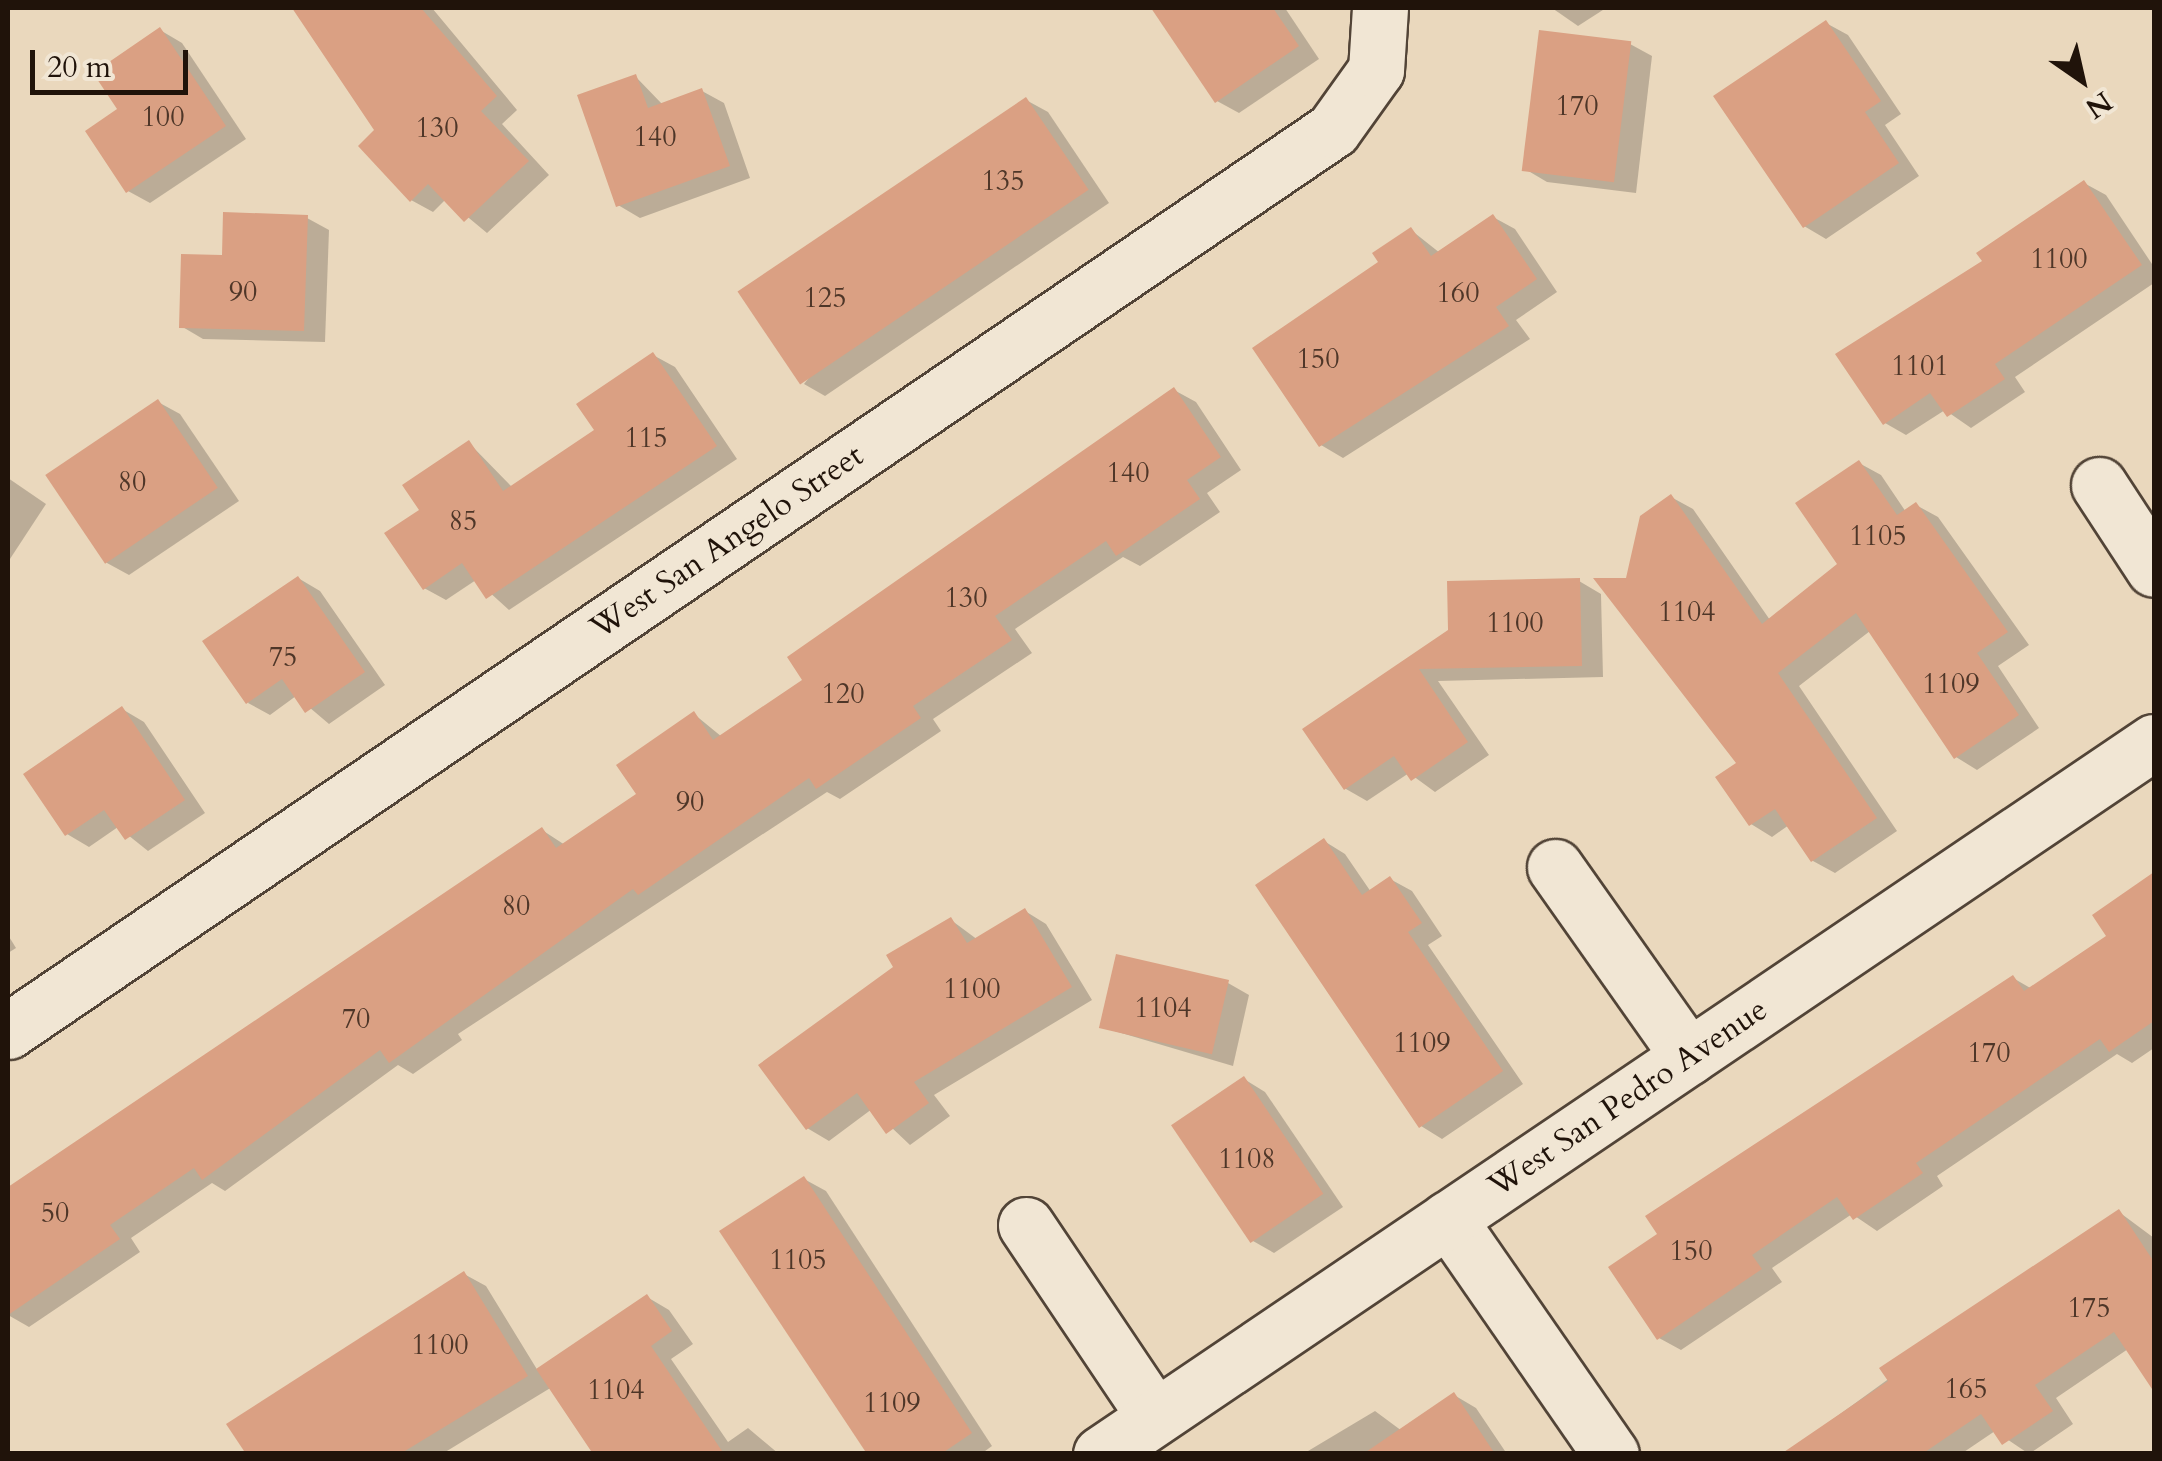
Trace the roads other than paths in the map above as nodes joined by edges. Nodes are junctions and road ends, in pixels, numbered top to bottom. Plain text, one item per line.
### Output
1 (1380, 8) edge
2 (2099, 486) dead end
3 (2154, 569) edge
4 (2154, 742) edge
5 (1555, 867) dead end
6 (8, 1031) edge
7 (1690, 1057) junction
8 (1448, 1219) junction
9 (1026, 1225) dead end
10 (1155, 1417) junction
11 (1101, 1454) edge
12 (1611, 1454) edge

1 - 6 street, West San Angelo Street
2 - 3 street
4 - 7 street, West San Pedro Avenue
5 - 7 street
7 - 8 street, West San Pedro Avenue
8 - 10 street, West San Pedro Avenue
8 - 12 street
9 - 10 street
10 - 11 street, West San Pedro Avenue

